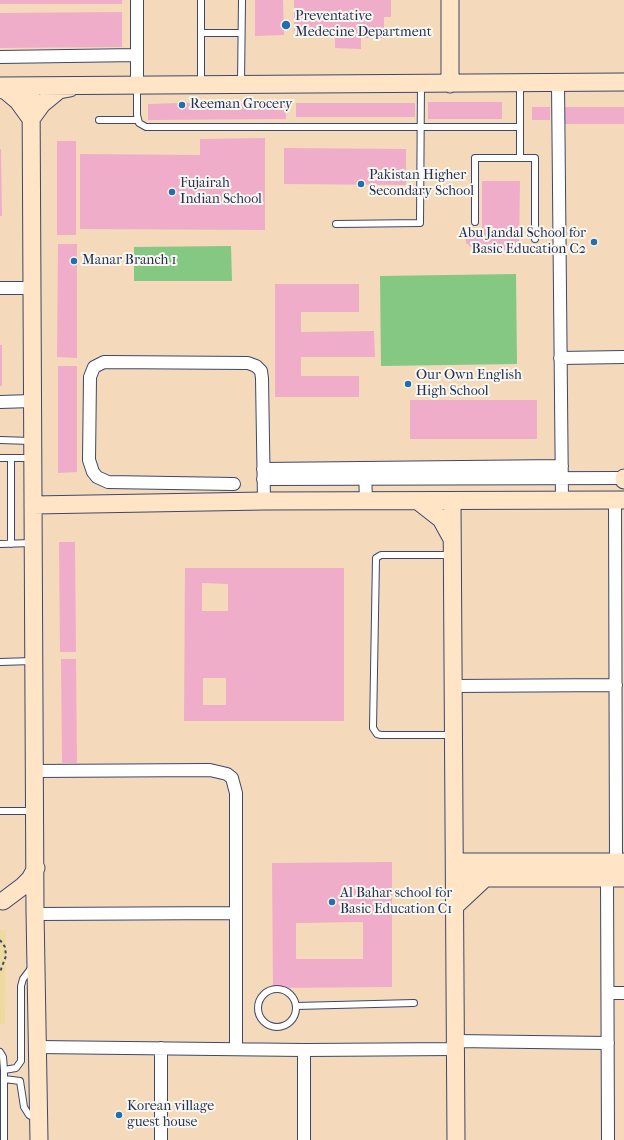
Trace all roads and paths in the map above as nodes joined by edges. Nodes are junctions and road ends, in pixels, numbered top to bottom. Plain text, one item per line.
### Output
1 (137, 0) edge
2 (201, 0) edge
3 (242, 0) edge
4 (450, 0) edge
5 (201, 33) junction
6 (241, 34) junction
7 (137, 55) junction
8 (0, 57) edge
9 (624, 82) edge
10 (421, 84) junction
11 (450, 84) junction
12 (520, 84) junction
13 (558, 84) junction
14 (78, 85) junction
15 (137, 85) junction
16 (201, 85) junction
17 (241, 85) junction
18 (31, 86) junction
19 (0, 87) edge
20 (31, 119) junction
21 (99, 120) dead end
22 (138, 120) junction
23 (520, 127) junction
24 (421, 128) junction
25 (520, 158) junction
26 (475, 222) dead end
27 (336, 224) dead end
28 (535, 239) dead end
29 (0, 288) edge
30 (32, 288) junction
31 (624, 357) edge
32 (560, 358) junction
33 (32, 401) junction
34 (0, 402) edge
35 (0, 440) edge
36 (33, 441) junction
37 (0, 458) edge
38 (11, 458) junction
39 (33, 458) junction
40 (562, 472) junction
41 (366, 473) junction
42 (263, 474) junction
43 (624, 479) edge
44 (116, 482) junction
45 (234, 484) dead end
46 (452, 500) junction
47 (486, 500) junction
48 (562, 500) junction
49 (620, 500) edge
50 (366, 501) junction
51 (418, 501) junction
52 (264, 502) junction
53 (115, 504) junction
54 (33, 505) junction
55 (33, 543) junction
56 (0, 544) edge
57 (11, 544) junction
58 (452, 547) junction
59 (620, 628) edge
60 (0, 662) edge
61 (34, 662) junction
62 (616, 685) junction
63 (453, 686) junction
64 (454, 735) junction
65 (620, 739) edge
66 (35, 771) junction
67 (0, 811) edge
68 (35, 811) junction
69 (455, 832) junction
70 (620, 862) edge
71 (36, 868) junction
72 (456, 870) junction
73 (485, 870) junction
74 (616, 878) edge
75 (2, 901) edge
76 (455, 906) junction
77 (35, 912) junction
78 (236, 913) junction
79 (0, 940) edge
80 (36, 961) junction
81 (0, 972) edge
82 (608, 993) junction
83 (624, 993) edge
84 (414, 1004) dead end
85 (296, 1006) junction
86 (608, 1043) junction
87 (455, 1045) junction
88 (37, 1047) junction
89 (161, 1048) junction
90 (236, 1049) junction
91 (304, 1050) junction
92 (0, 1052) edge
93 (4, 1070) junction
94 (4, 1079) junction
95 (39, 1122) junction
96 (4, 1140) edge
97 (39, 1140) edge
98 (161, 1140) edge
99 (304, 1140) edge
100 (456, 1140) edge
101 (608, 1140) edge

1 - 7 street
2 - 5 lane
3 - 6 lane
4 - 11 street
5 - 6 lane
5 - 16 lane
6 - 17 lane
7 - 8 street
7 - 15 street
9 - 13 street
10 - 11 street
10 - 17 street
10 - 24 lane
11 - 12 street
12 - 13 street
12 - 23 lane
13 - 32 street
14 - 15 street
14 - 18 street
14 - 20 street
15 - 16 street
15 - 22 lane
16 - 17 street
18 - 19 street
18 - 20 street
19 - 20 street
20 - 30 street
21 - 22 lane
22 - 24 lane
23 - 24 lane
23 - 25 lane
24 - 27 lane
25 - 26 lane
25 - 28 lane
29 - 30 street
30 - 33 street
31 - 32 street
32 - 40 street
33 - 34 street
33 - 36 street
35 - 36 lane
36 - 39 street
37 - 38 lane
38 - 39 lane
38 - 57 lane
39 - 54 street
40 - 41 street
40 - 43 street
40 - 48 street
41 - 42 street
41 - 50 street
42 - 44 street
42 - 52 street
44 - 45 street
44 - 53 street
46 - 47 street
46 - 51 street
46 - 58 street
47 - 48 street
47 - 58 street
48 - 49 street
49 - 59 street
50 - 51 street
50 - 52 street
51 - 58 street
52 - 53 street
53 - 54 street
54 - 55 street
55 - 57 lane
55 - 61 street
56 - 57 lane
58 - 63 street
58 - 64 lane
59 - 62 street
60 - 61 lane
61 - 66 street
62 - 63 street
62 - 65 street
63 - 64 street
64 - 69 street
65 - 70 street
66 - 68 street
66 - 78 street
67 - 68 lane
68 - 71 street
69 - 72 street
69 - 73 street
70 - 73 street
71 - 75 street
71 - 77 street
72 - 73 street
72 - 76 street
73 - 74 street
73 - 76 street
74 - 82 street
75 - 77 street
76 - 87 street
77 - 78 street
77 - 80 street
78 - 90 street
79 - 81 path
80 - 88 street
80 - 93 lane
82 - 83 street
82 - 86 street
84 - 85 lane
85 - 85 lane
86 - 87 street
86 - 101 street
87 - 91 street
87 - 100 street
88 - 89 street
88 - 95 street
89 - 90 street
89 - 98 street
90 - 91 street
91 - 99 street
92 - 93 lane
93 - 94 lane
94 - 95 lane
94 - 96 lane
95 - 97 street

